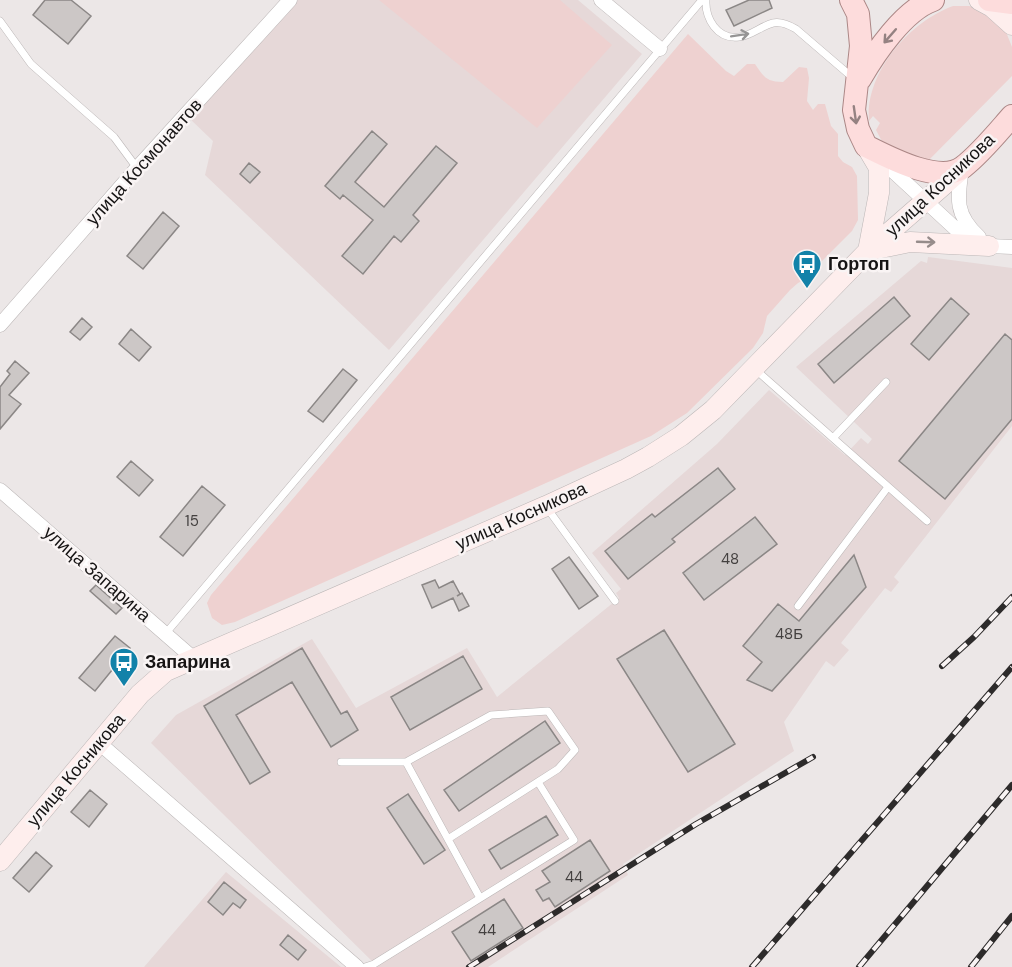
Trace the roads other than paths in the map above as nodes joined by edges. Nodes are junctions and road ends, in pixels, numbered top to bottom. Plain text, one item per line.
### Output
1 (290, 0) edge
2 (601, 0) edge
3 (704, 0) edge
4 (851, 0) edge
5 (933, 0) edge
6 (978, 0) edge
7 (989, 0) edge
8 (1012, 3) edge
9 (0, 21) edge
10 (1012, 25) edge
11 (660, 49) junction
12 (858, 82) junction
13 (1012, 116) edge
14 (866, 146) junction
15 (137, 168) junction
16 (962, 169) junction
17 (926, 200) junction
18 (989, 246) junction
19 (1012, 248) edge
20 (868, 251) junction
21 (0, 324) edge
22 (754, 368) junction
23 (886, 381) dead end
24 (834, 437) junction
25 (888, 487) junction
26 (0, 490) edge
27 (546, 506) junction
28 (927, 521) dead end
29 (615, 601) dead end
30 (798, 606) dead end
31 (166, 633) junction
32 (193, 658) junction
33 (98, 742) junction
34 (341, 762) dead end
35 (406, 762) junction
36 (538, 782) junction
37 (448, 840) junction
38 (0, 861) edge
39 (480, 898) junction
40 (359, 967) edge
41 (365, 967) edge

1 - 15 street, улица Космонавтов
2 - 11 street
3 - 11 lane
3 -> 12 lane
4 - 12 main road
5 -> 12 main road
6 - 10 street
7 - 8 main road
9 - 15 lane
11 - 31 lane
12 -> 14 main road
13 - 16 main road, улица Косникова
14 - 16 main road
14 - 17 street
14 - 20 street
15 - 21 street, улица Космонавтов
16 - 17 street, улица Косникова
16 - 18 street
17 - 18 street
17 - 20 street, улица Косникова
18 - 19 street
20 -> 18 street
20 - 22 street, улица Косникова
22 - 24 lane
22 - 27 street, улица Косникова
23 - 24 lane
24 - 25 lane
25 - 28 lane
25 - 30 lane
26 - 31 street, улица Запарина
27 - 29 lane
27 - 32 street, улица Косникова
31 - 32 street, улица Запарина
32 - 33 street, улица Косникова
33 - 38 street, улица Косникова
33 - 40 street
34 - 35 lane
35 - 36 lane
35 - 37 lane
36 - 37 lane
36 - 39 lane
37 - 39 lane
39 - 41 lane

